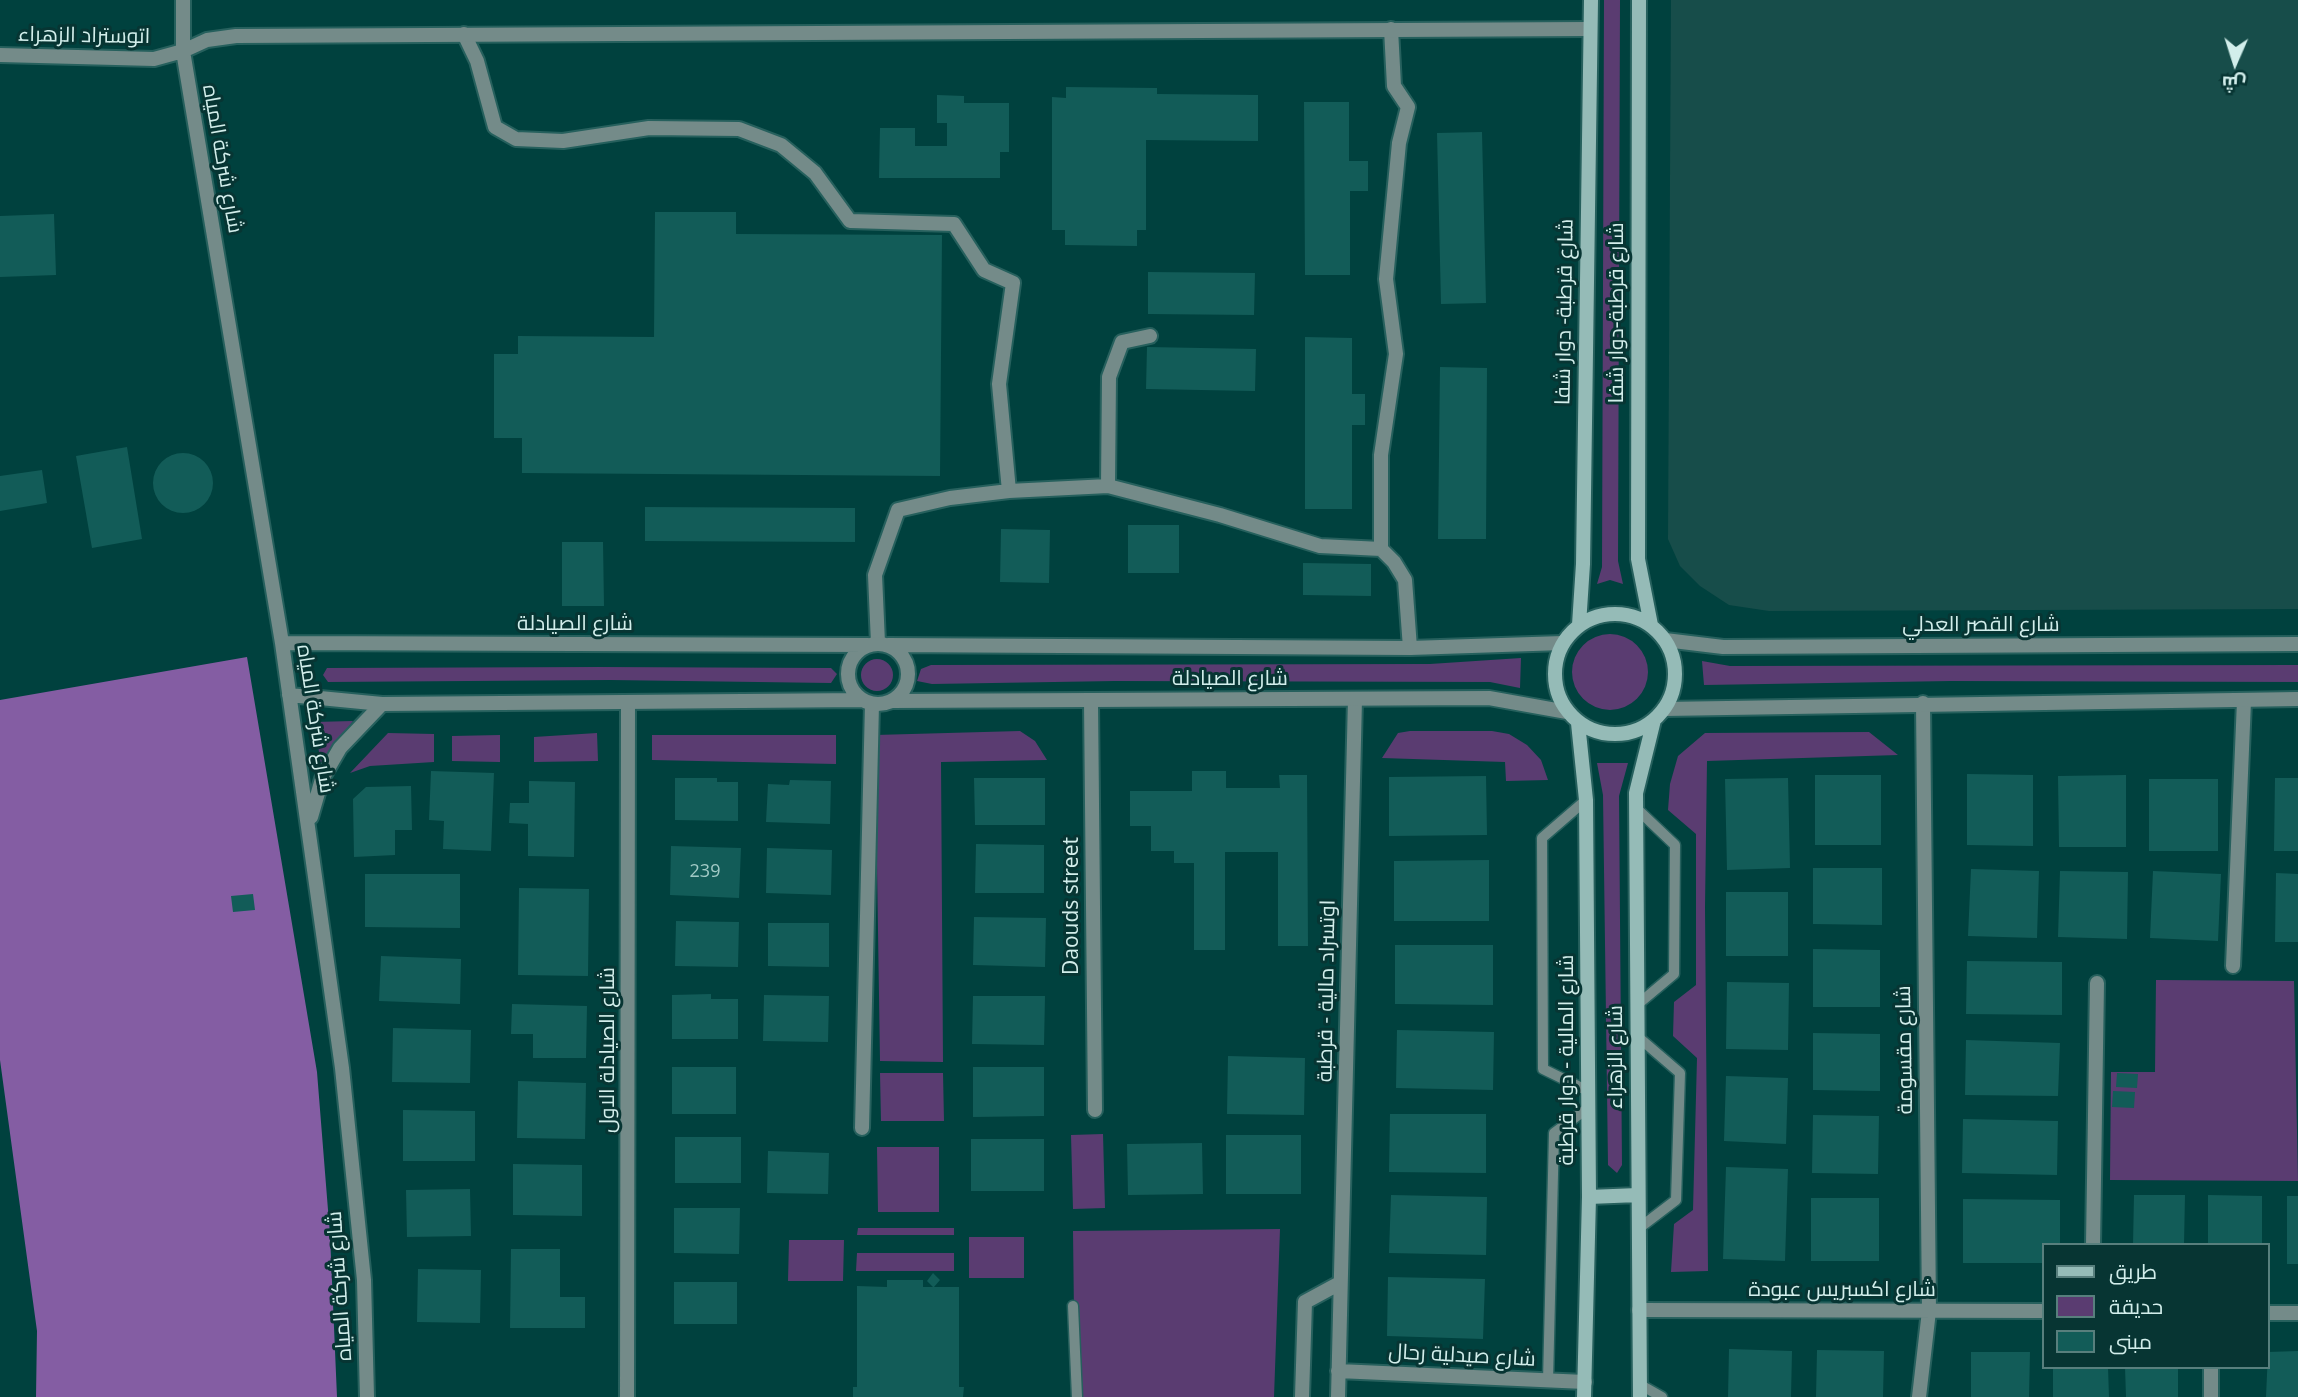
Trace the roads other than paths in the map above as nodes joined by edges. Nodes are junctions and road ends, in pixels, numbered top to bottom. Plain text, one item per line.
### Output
1 (183, 0) edge
2 (1591, 0) edge
3 (1639, 0) edge
4 (1391, 29) junction
5 (1590, 29) junction
6 (464, 34) junction
7 (183, 51) junction
8 (0, 55) edge
9 (1150, 336) dead end
10 (1108, 486) junction
11 (1009, 491) junction
12 (1381, 549) junction
13 (1578, 625) junction
14 (1651, 625) junction
15 (1665, 640) junction
16 (282, 643) junction
17 (1563, 643) junction
18 (878, 644) junction
19 (2298, 644) edge
20 (1410, 648) junction
21 (289, 695) junction
22 (1355, 699) junction
23 (2298, 699) edge
24 (892, 701) junction
25 (1091, 701) junction
26 (2244, 701) junction
27 (628, 702) junction
28 (867, 702) junction
29 (1923, 703) junction
30 (382, 704) junction
31 (1659, 714) junction
32 (1572, 718) junction
33 (1586, 800) junction
34 (1636, 808) junction
35 (309, 822) junction
36 (2233, 966) dead end
37 (2097, 983) dead end
38 (1637, 1004) junction
39 (1637, 1036) junction
40 (1588, 1091) junction
41 (1588, 1108) junction
42 (1095, 1110) dead end
43 (862, 1128) dead end
44 (1638, 1195) junction
45 (1588, 1197) junction
46 (1638, 1229) junction
47 (2093, 1243) edge
48 (1340, 1283) junction
49 (1073, 1306) dead end
50 (1639, 1310) junction
51 (1929, 1311) junction
52 (2042, 1311) edge
53 (2270, 1312) edge
54 (2298, 1313) edge
55 (2211, 1369) edge
56 (1338, 1371) junction
57 (1548, 1381) junction
58 (1585, 1390) edge
59 (1639, 1390) edge
60 (367, 1397) edge
61 (627, 1397) edge
62 (1077, 1397) edge
63 (1302, 1397) edge
64 (1338, 1397) edge
65 (1662, 1397) edge
66 (1919, 1397) edge
67 (2211, 1397) edge

1 - 7 street, شارع شركة المياه
2 - 5 main road, شارع قرطبة- دوار شفا
3 - 14 main road, شارع قرطبة-دوار شفا
4 - 5 street, اتوستراد الزهراء
4 - 6 street, اتوستراد الزهراء
4 - 12 street
5 - 13 main road, شارع قرطبة- دوار شفا
6 - 7 street, اتوستراد الزهراء
6 - 11 street
7 - 8 street, اتوستراد الزهراء
7 - 16 street, شارع شركة المياه
9 - 10 street
10 - 11 street
10 - 12 street
11 - 18 street
12 - 20 street
13 - 14 main road
13 - 17 main road
14 - 15 main road
15 - 19 street, شارع القصر العدلي
15 - 31 main road
16 - 18 street, شارع الصيادلة
16 - 21 street, شارع شركة المياه
17 - 20 street, شارع الصيادلة
17 - 32 main road
18 - 20 street, شارع الصيادلة
18 - 24 street
18 - 28 street
21 - 30 street
21 - 35 street, شارع شركة المياه
22 - 25 street, شارع الصيادلة
22 - 32 street, شارع الصيادلة
22 - 48 street, اوتسراد مالية - قرطبة
23 - 26 street
24 - 25 street, شارع الصيادلة
24 - 28 street
25 - 42 street, Daouds street
26 - 29 street
26 - 36 street
27 - 28 street
27 - 30 street
27 - 61 street, شارع الصيادلة الاول
28 - 43 street
29 - 31 street
29 - 51 street, شارع مقسومة
30 - 35 street
31 - 32 main road
31 - 34 main road, شارع الزهراء
32 - 33 main road, شارع المالية - دوار قرطبة
33 - 40 main road, شارع المالية - دوار قرطبة
33 - 40 lane
34 - 38 main road, شارع الزهراء
34 - 38 lane
35 - 60 street, شارع شركة المياه
37 - 47 street
38 - 39 main road, شارع الزهراء
39 - 44 main road, شارع الزهراء
39 - 46 lane
40 - 41 main road, شارع المالية - دوار قرطبة
41 - 45 main road, شارع المالية - دوار قرطبة
41 - 57 lane
44 - 45 main road
44 - 46 main road, شارع الزهراء
45 - 58 main road, شارع المالية - دوار قرطبة
46 - 50 main road, شارع الزهراء
48 - 56 street, اوتسراد مالية - قرطبة
48 - 63 street
49 - 62 lane
50 - 51 street, شارع اكسبريس عبودة
50 - 59 main road, شارع الزهراء
51 - 52 street, شارع اكسبريس عبودة
51 - 66 street, شارع مقسومة
53 - 54 street
55 - 67 street
56 - 57 street, شارع صيدلية رحال
56 - 64 street, اوتسراد مالية - قرطبة
57 - 58 street, شارع صيدلية رحال
59 - 65 lane

